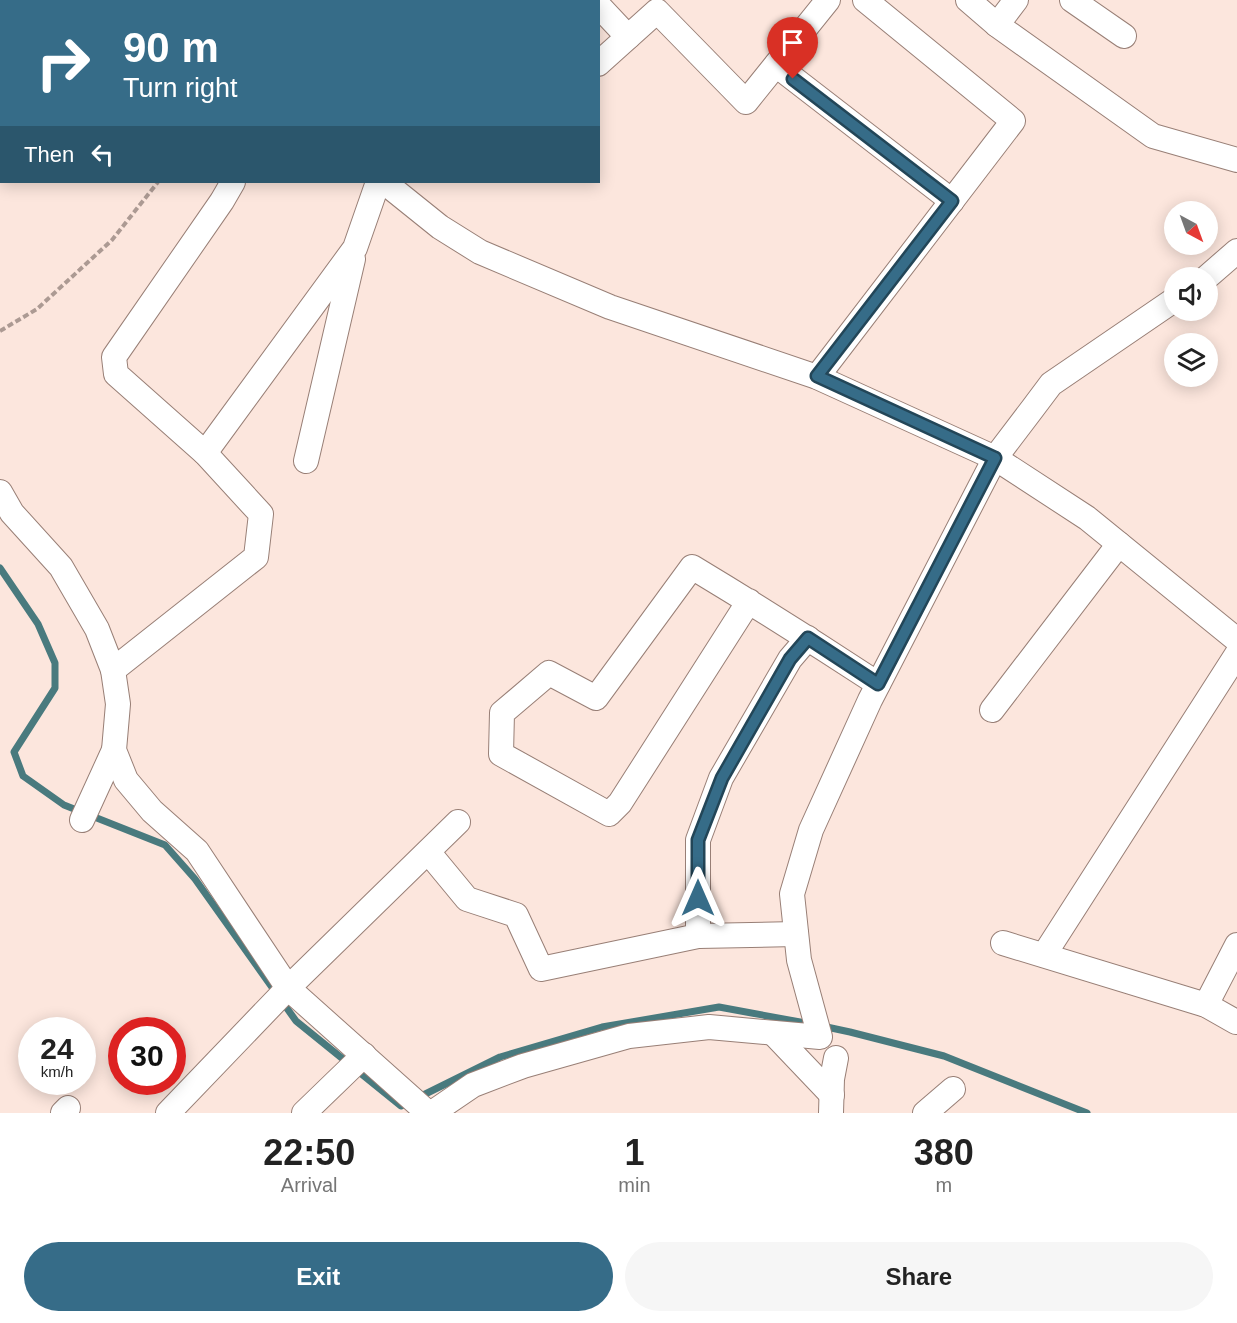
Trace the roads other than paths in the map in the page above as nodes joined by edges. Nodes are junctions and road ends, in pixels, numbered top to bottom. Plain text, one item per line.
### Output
1 (828, 0) edge
2 (865, 0) edge
3 (968, 0) edge
4 (1016, 0) edge
5 (1072, 0) edge
6 (600, 6) edge
7 (997, 25) junction
8 (1124, 36) dead end
9 (628, 37) junction
10 (600, 62) edge
11 (776, 65) junction
12 (1237, 160) edge
13 (232, 183) edge
14 (378, 183) edge
15 (385, 183) edge
16 (952, 201) junction
17 (355, 248) junction
18 (1237, 251) edge
19 (1218, 268) edge
20 (1164, 307) edge
21 (817, 376) junction
22 (205, 453) junction
23 (995, 458) junction
24 (306, 461) dead end
25 (0, 492) edge
26 (1119, 544) junction
27 (748, 602) junction
28 (808, 638) junction
29 (1237, 640) edge
30 (1237, 654) edge
31 (112, 670) junction
32 (878, 684) junction
33 (992, 710) dead end
34 (114, 750) junction
35 (82, 820) dead end
36 (458, 822) dead end
37 (429, 853) junction
38 (796, 934) junction
39 (698, 936) junction
40 (1004, 943) dead end
41 (1237, 945) edge
42 (1044, 955) junction
43 (288, 988) junction
44 (1206, 1005) junction
45 (1236, 1022) edge
46 (773, 1033) junction
47 (364, 1055) junction
48 (836, 1058) dead end
49 (953, 1089) dead end
50 (831, 1104) edge
51 (183, 1108) edge
52 (304, 1113) edge
53 (430, 1113) edge
54 (925, 1113) edge

1 - 11 street
2 - 16 street
3 - 7 street
4 - 7 street
5 - 8 street
6 - 9 street
7 - 12 street
9 - 10 street
9 - 11 street
11 - 16 street
13 - 22 street
14 - 17 street
15 - 21 street
16 - 21 street
17 - 22 street
17 - 24 street
18 - 19 street
20 - 23 street
21 - 23 street
22 - 31 street
23 - 26 street
23 - 32 street
25 - 31 street
26 - 29 street
26 - 33 street
27 - 27 street
27 - 28 street
28 - 32 street
28 - 39 street
30 - 42 street
31 - 34 street
32 - 38 street
34 - 35 street
34 - 43 street
36 - 37 street
37 - 39 street
37 - 43 street
38 - 39 street
38 - 46 street
40 - 42 street
41 - 44 street
42 - 44 street
43 - 47 street
43 - 51 street
44 - 45 street
46 - 50 street
46 - 53 street
47 - 52 street
47 - 53 street
48 - 50 street
49 - 54 street

